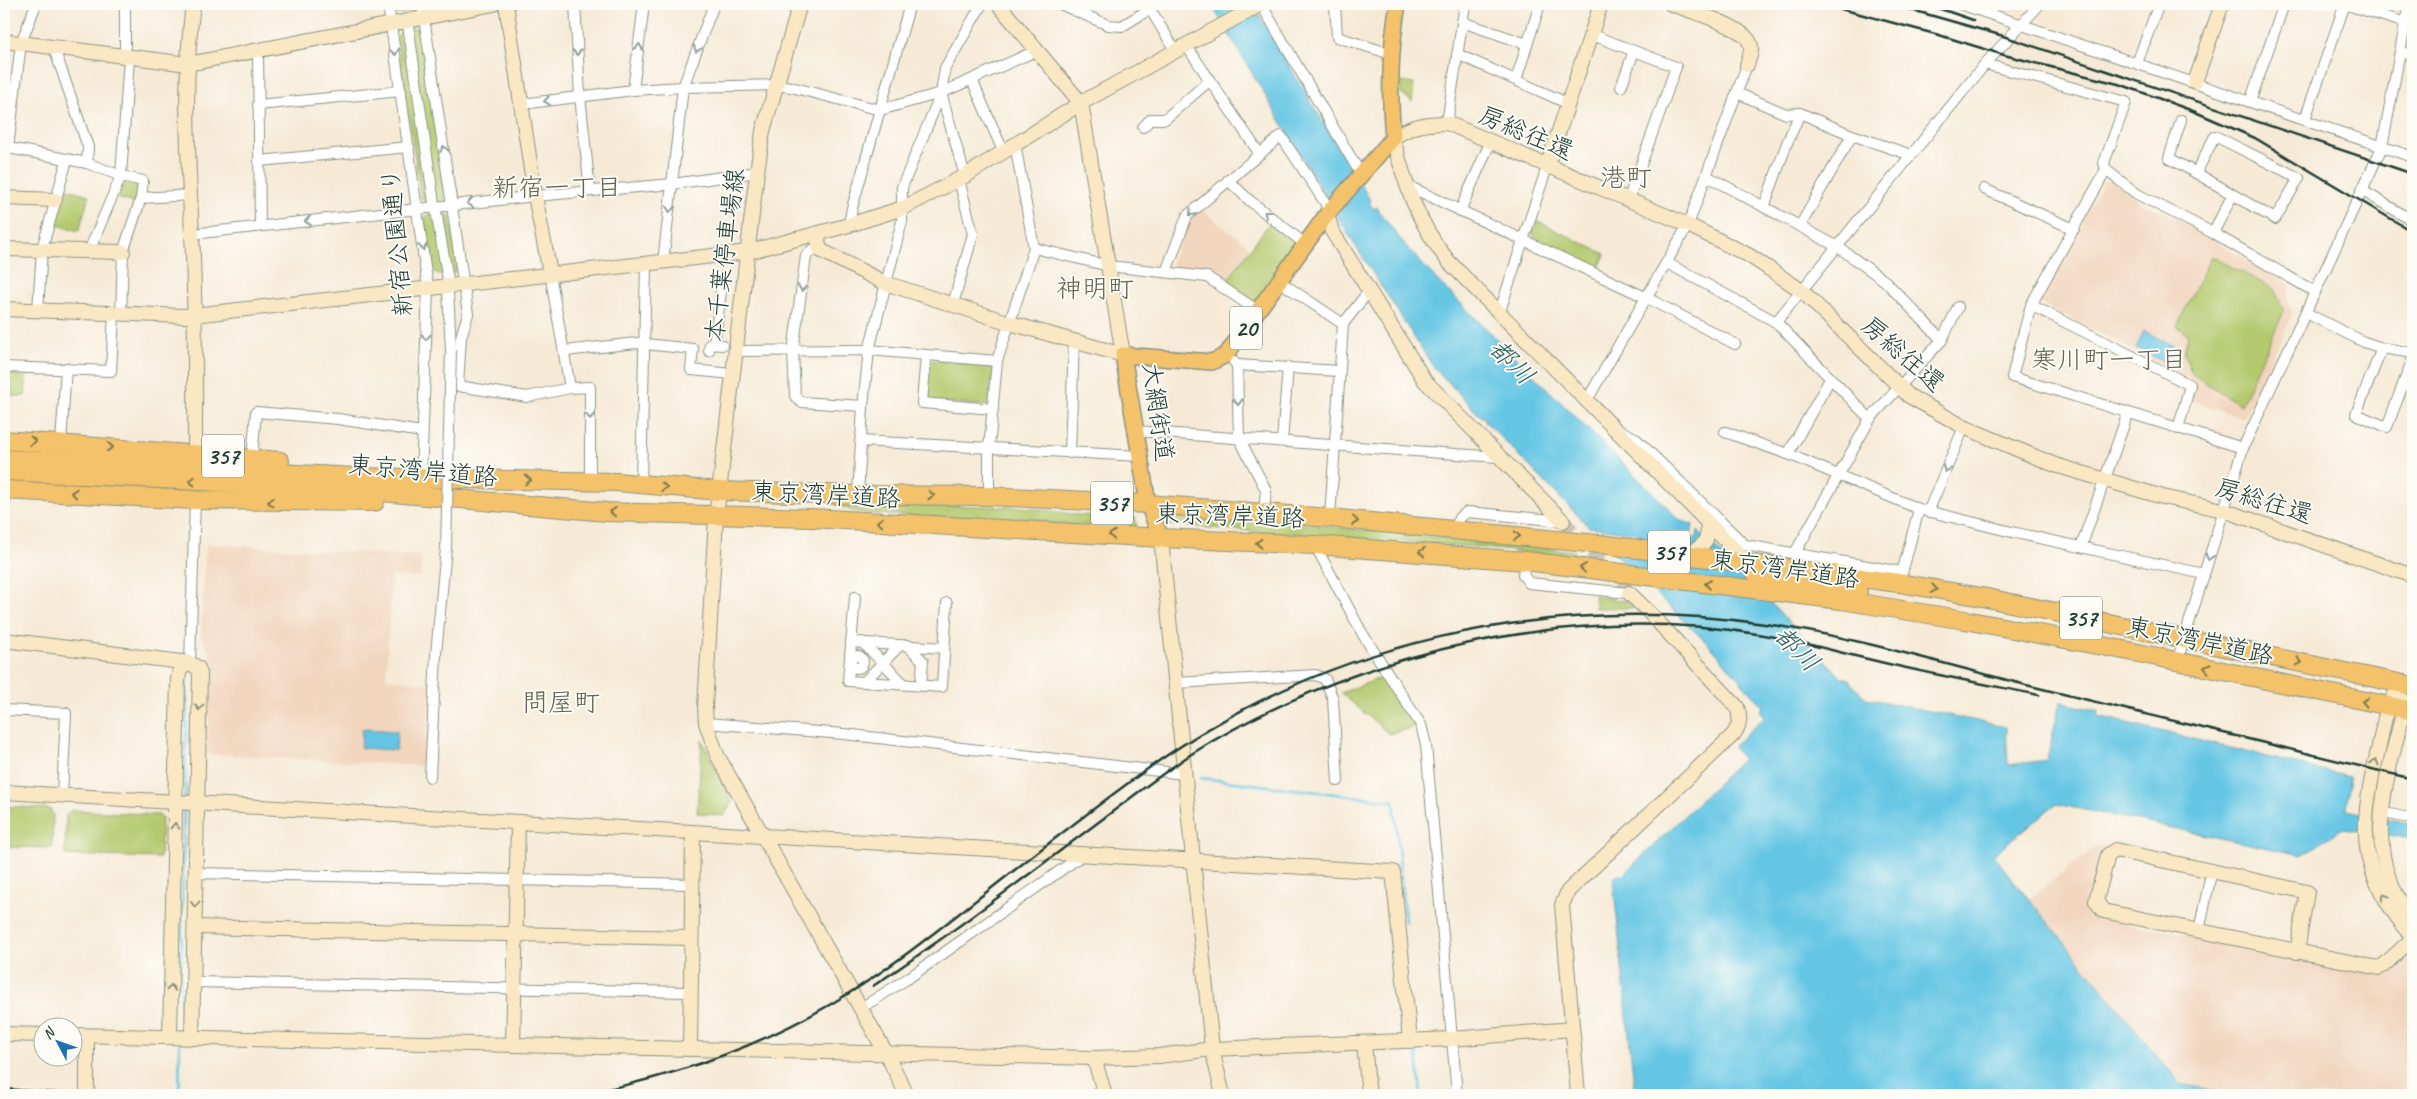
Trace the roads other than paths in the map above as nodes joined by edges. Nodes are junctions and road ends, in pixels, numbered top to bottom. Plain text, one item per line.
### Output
1 (36, 4) edge
2 (125, 4) edge
3 (193, 4) edge
4 (388, 4) edge
5 (494, 4) edge
6 (506, 4) edge
7 (575, 4) edge
8 (644, 4) edge
9 (714, 4) edge
10 (800, 4) edge
11 (910, 4) edge
12 (982, 4) edge
13 (998, 4) edge
14 (1060, 4) edge
15 (1261, 4) edge
16 (1335, 4) edge
17 (1398, 4) edge
18 (1465, 4) edge
19 (1540, 4) edge
20 (1601, 4) edge
21 (1671, 4) edge
22 (1960, 4) edge
23 (2040, 4) edge
24 (2159, 4) edge
25 (2222, 4) edge
26 (2284, 4) edge
27 (2345, 4) edge
28 (2409, 4) edge
29 (1148, 6) edge
30 (419, 9) edge
31 (1462, 22) junction
32 (2022, 23) junction
33 (2406, 23) junction
34 (391, 24) junction
35 (408, 25) dead end
36 (1590, 34) junction
37 (4, 41) edge
38 (21, 43) junction
39 (1527, 44) junction
40 (1180, 47) junction
41 (54, 48) junction
42 (1038, 50) junction
43 (258, 51) junction
44 (1634, 51) junction
45 (2401, 51) junction
46 (1391, 54) junction
47 (1457, 54) junction
48 (2413, 56) edge
49 (127, 58) junction
50 (2137, 63) junction
51 (188, 64) junction
52 (1984, 64) junction
53 (1747, 65) joint
54 (972, 80) junction
55 (1209, 80) junction
56 (1516, 80) junction
57 (2195, 82) junction
58 (683, 86) junction
59 (776, 86) junction
60 (1621, 87) dead end
61 (633, 90) junction
62 (401, 91) junction
63 (941, 93) junction
64 (1737, 93) junction
65 (580, 96) junction
66 (2250, 102) junction
67 (1081, 103) junction
68 (522, 104) junction
69 (1569, 104) junction
70 (258, 105) junction
71 (880, 110) junction
72 (1800, 113) junction
73 (2305, 119) junction
74 (2181, 120) dead end
75 (1447, 123) junction
76 (1143, 127) dead end
77 (1852, 135) junction
78 (1393, 138) junction
79 (1490, 142) junction
80 (6, 147) edge
81 (409, 147) junction
82 (2382, 147) junction
83 (1009, 148) junction
84 (1259, 153) junction
85 (1911, 154) junction
86 (2413, 157) edge
87 (67, 160) junction
88 (259, 161) junction
89 (87, 164) junction
90 (1548, 168) junction
91 (2106, 170) junction
92 (757, 172) junction
93 (1360, 173) junction
94 (2196, 173) junction
95 (121, 176) junction
96 (1707, 176) junction
97 (962, 178) junction
98 (1228, 180) junction
99 (673, 184) junction
100 (1405, 185) junction
101 (1984, 189) dead end
102 (590, 191) junction
103 (2363, 191) junction
104 (190, 195) junction
105 (535, 196) junction
106 (2232, 196) junction
107 (4, 198) edge
108 (141, 198) junction
109 (56, 200) junction
110 (1628, 201) junction
111 (452, 205) junction
112 (1764, 207) junction
113 (903, 208) junction
114 (418, 209) junction
115 (1460, 211) junction
116 (1327, 214) junction
117 (2413, 221) edge
118 (849, 225) junction
119 (260, 226) junction
120 (1688, 226) junction
121 (1800, 226) junction
122 (2074, 229) junction
123 (2213, 233) junction
124 (192, 234) junction
125 (817, 234) junction
126 (1524, 240) junction
127 (1305, 244) junction
128 (1838, 247) junction
129 (1034, 248) junction
130 (4, 249) edge
131 (42, 249) junction
132 (820, 250) junction
133 (89, 252) junction
134 (123, 252) junction
135 (748, 252) junction
136 (663, 263) junction
137 (1666, 264) junction
138 (646, 265) junction
139 (1109, 266) junction
140 (1166, 272) junction
141 (550, 273) junction
142 (723, 277) dead end
143 (448, 280) dead end
144 (1279, 281) junction
145 (885, 283) junction
146 (465, 284) junction
147 (428, 288) junction
148 (448, 291) dead end
149 (1369, 291) junction
150 (1802, 292) junction
151 (2315, 292) junction
152 (1647, 298) junction
153 (953, 304) junction
154 (2031, 305) junction
155 (1958, 307) dead end
156 (4, 309) edge
157 (38, 310) junction
158 (1258, 311) junction
159 (2306, 313) junction
160 (117, 314) junction
161 (194, 314) junction
162 (1498, 314) junction
163 (1776, 322) junction
164 (1010, 323) junction
165 (1343, 324) junction
166 (1942, 340) junction
167 (1074, 342) junction
168 (645, 344) junction
169 (1735, 344) dead end
170 (715, 346) dead end
171 (2382, 348) junction
172 (869, 350) junction
173 (565, 351) junction
174 (736, 351) junction
175 (793, 351) junction
176 (2413, 353) edge
177 (926, 355) junction
178 (1123, 355) junction
179 (2413, 358) edge
180 (1232, 360) junction
181 (997, 361) junction
182 (4, 367) edge
183 (1288, 367) junction
184 (66, 368) junction
185 (1339, 371) junction
186 (733, 374) junction
187 (1830, 379) junction
188 (1900, 387) junction
189 (570, 388) junction
190 (1586, 402) junction
191 (863, 406) junction
192 (993, 409) junction
193 (2128, 413) junction
194 (1870, 419) junction
195 (1610, 426) junction
196 (1964, 427) junction
197 (2178, 429) junction
198 (422, 432) junction
199 (1135, 432) junction
200 (1725, 432) dead end
201 (1238, 438) junction
202 (4, 440) edge
203 (860, 440) junction
204 (1282, 441) junction
205 (61, 443) junction
206 (1334, 446) junction
207 (989, 448) junction
208 (2243, 448) junction
209 (1070, 453) junction
210 (195, 454) junction
211 (1788, 454) junction
212 (1140, 456) junction
213 (1498, 457) junction
214 (4, 459) edge
215 (252, 459) junction
216 (4, 471) edge
217 (1838, 475) junction
218 (384, 476) junction
219 (421, 478) junction
220 (2104, 479) junction
221 (590, 482) junction
222 (641, 485) junction
223 (4, 490) edge
224 (720, 491) junction
225 (858, 495) junction
226 (989, 496) junction
227 (195, 500) junction
228 (503, 504) junction
229 (1148, 504) junction
230 (1924, 510) junction
231 (2223, 510) junction
232 (1264, 512) junction
233 (716, 517) junction
234 (1330, 518) junction
235 (1563, 521) joint
236 (1707, 522) junction
237 (1455, 530) junction
238 (1161, 538) junction
239 (1315, 545) junction
240 (2081, 547) junction
241 (1686, 554) junction
242 (1795, 554) junction
243 (1525, 561) junction
244 (1738, 561) junction
245 (2204, 574) junction
246 (2413, 576) edge
247 (1901, 577) junction
248 (1629, 593) joint
249 (854, 597) dead end
250 (948, 603) dead end
251 (2184, 639) junction
252 (4, 640) edge
253 (851, 642) junction
254 (862, 642) junction
255 (904, 645) junction
256 (944, 648) junction
257 (2129, 651) junction
258 (838, 660) dead end
259 (851, 661) junction
260 (870, 662) junction
261 (2177, 662) junction
262 (190, 663) junction
263 (864, 682) junction
264 (1176, 683) junction
265 (904, 684) junction
266 (921, 685) junction
267 (2408, 685) edge
268 (2402, 709) edge
269 (4, 710) edge
270 (706, 723) junction
271 (1184, 774) junction
272 (430, 777) dead end
273 (1338, 780) dead end
274 (4, 792) edge
275 (62, 796) junction
276 (176, 802) junction
277 (197, 804) junction
278 (2380, 812) junction
279 (2413, 819) edge
280 (518, 823) junction
281 (693, 834) junction
282 (765, 838) junction
283 (1081, 856) junction
284 (1192, 862) junction
285 (2212, 869) junction
286 (196, 874) junction
287 (516, 879) junction
288 (691, 884) junction
289 (2413, 918) edge
290 (195, 927) junction
291 (2199, 931) junction
292 (516, 934) junction
293 (2413, 937) edge
294 (690, 938) junction
295 (2297, 952) junction
296 (194, 982) junction
297 (515, 987) junction
298 (689, 992) junction
299 (861, 1008) junction
300 (1572, 1029) junction
301 (4, 1034) edge
302 (32, 1035) edge
303 (82, 1036) edge
304 (87, 1036) junction
305 (181, 1037) junction
306 (1452, 1039) junction
307 (1415, 1041) junction
308 (513, 1044) junction
309 (1364, 1044) junction
310 (690, 1049) junction
311 (1212, 1049) junction
312 (886, 1052) junction
313 (1094, 1058) junction
314 (86, 1095) edge
315 (907, 1095) edge
316 (1105, 1095) edge
317 (1224, 1095) edge
318 (1369, 1095) edge
319 (1458, 1095) edge
320 (1578, 1095) edge

1 - 38 street
2 - 49 street
3 - 51 street
4 - 34 street, 新宿公園通り
5 - 30 street
6 - 68 street
7 -> 65 street
61 -> 8 street
9 -> 58 street
10 - 59 street, 本千葉停車場線
11 - 71 street
12 - 63 street
13 - 42 street
14 - 29 street
15 - 40 street
15 - 93 street
16 - 46 street
17 - 46 main road
18 - 31 street
19 - 39 street
20 - 36 street
21 - 53 street
22 - 32 street
23 - 32 street
24 - 50 street
25 - 57 street
26 - 66 street
27 - 33 street
27 - 73 street
28 - 33 street
29 - 40 street
30 - 34 street
111 -> 30 street
31 - 39 street
31 - 47 street
32 - 50 street
32 - 52 street
33 - 45 street
34 - 43 street
34 -> 62 street, 新宿公園通り
35 - 143 street
36 - 44 street
36 - 69 street
37 - 38 street
38 - 41 street
38 - 80 street
39 - 56 street
40 - 55 street
40 - 67 street
41 - 49 street
41 - 89 street
42 - 54 street
42 - 67 street
43 - 51 street
43 - 70 street
44 - 60 street
44 - 110 street
45 - 48 street
45 - 82 street
46 - 78 main road
47 - 56 street
47 - 75 street
49 - 51 street
49 - 95 street
50 - 57 street
51 - 104 street
52 - 85 street
52 - 91 street
53 - 64 street
54 - 63 street
54 - 83 street
55 - 76 street
55 - 84 street
56 - 69 street
57 - 66 street
58 - 59 street
58 - 61 street
58 - 99 street
59 - 71 street
59 - 92 street, 本千葉停車場線
61 - 65 street
62 - 70 street
62 - 81 street, 新宿公園通り
63 - 71 street
63 - 97 street
63 - 113 street
64 - 72 street
64 - 96 street
65 -> 68 street
65 - 102 street
66 - 73 street
67 - 83 street
67 - 139 street
68 - 105 street
69 - 90 street
70 - 88 street
71 - 118 street
72 - 77 street
72 - 112 street
73 - 82 street
74 - 94 street
75 - 78 street, 房総往還
75 - 79 street, 房総往還
77 - 85 street
77 - 121 street
78 - 93 main road, 20
78 - 100 street
79 - 90 street, 房総往還
79 - 115 street
80 - 87 street
81 - 88 street
81 - 114 street, 新宿公園通り
82 - 86 street
82 - 103 street
83 - 97 street
83 - 129 street
84 - 98 street
84 - 116 street
85 - 128 street
87 - 89 street
87 - 109 street
88 - 119 street
89 - 95 street
90 - 110 street, 房総往還
90 - 126 street
91 - 122 street
91 - 123 street
92 - 99 street
92 - 135 street, 本千葉停車場線
93 - 116 main road, 20
94 - 106 street
94 - 106 street
95 - 108 street
95 - 133 street
96 - 112 street
96 - 120 street
97 - 113 street
97 - 153 street
127 -> 98 street
98 -> 140 street
99 - 102 street
99 -> 136 street
100 - 115 street
100 - 162 street
101 - 122 street
102 - 105 street
103 - 117 street
103 - 151 street
104 - 108 street
104 - 124 street
105 -> 111 street
105 - 141 street
106 - 123 street
107 - 109 street
108 - 134 street
109 - 131 street
110 - 120 street, 房総往還
111 - 114 street
111 - 146 street
112 - 121 street
113 - 118 street
113 - 145 street
114 -> 119 street
114 -> 147 street, 新宿公園通り
115 - 126 street
116 - 127 main road, 20
116 - 149 street
118 - 125 street
119 - 124 street
120 - 137 street
120 - 150 street, 房総往還
121 - 128 street
122 - 154 street
123 - 151 street
124 - 161 street
125 - 132 street
125 - 135 street
126 - 152 street
126 - 162 street
127 - 144 main road, 20
128 - 150 street
128 - 166 street
129 - 139 street
129 - 164 street
130 - 131 street
131 - 133 street
131 - 157 street
132 - 145 street
132 -> 175 street
133 - 134 street
134 - 160 street
135 - 136 street
135 - 174 street, 本千葉停車場線
136 - 138 street
137 - 152 street
137 - 163 street
138 - 141 street
138 - 168 street
139 - 140 street
139 - 178 street
140 - 158 street
141 - 146 street
141 - 173 street
142 - 170 street
144 - 158 main road, 20
144 - 165 street
145 - 153 street
145 - 172 street
146 - 147 street
146 - 189 street
147 - 161 street
147 -> 198 street, 新宿公園通り
148 - 272 street, bridge
149 - 165 street
149 - 213 street
150 - 163 street
150 - 188 street, 房総往還
151 - 159 street
152 - 169 street
152 - 190 street
153 - 164 street
154 - 193 street
154 - 197 street
155 - 166 street
156 - 157 street
157 - 160 street
158 - 180 main road, 20
159 - 171 street
159 - 208 street
160 - 161 street
160 - 184 street
161 - 210 street
162 - 190 street
163 - 187 street
164 - 167 street
164 - 181 street
165 - 185 street
166 - 188 street
167 - 178 street
167 - 209 street
168 - 173 street
168 - 186 street
168 - 222 street
171 - 176 street
171 - 179 street
172 - 175 street
172 - 177 street
172 - 191 street
173 - 189 street
174 - 175 street
174 - 186 street, 本千葉停車場線
175 - 191 street
177 - 181 street
177 - 192 street
178 - 180 main road, 大網街道 / 20
178 - 199 main road, 大網街道
180 - 183 street
180 -> 201 street
181 - 192 street
182 - 184 street
183 - 185 street
183 - 204 street
184 - 205 street
185 - 206 street
186 - 224 street, 本千葉停車場線
187 - 194 street
187 - 211 street
188 - 194 street
188 - 196 street, 房総往還
189 -> 221 street
190 - 195 street
191 - 203 street
192 - 207 street
193 - 197 street
193 - 220 street
194 - 217 street
195 - 236 street
195 - 242 street
196 - 220 street, 房総往還
196 -> 230 street
197 - 208 street
198 - 215 street
198 - 219 street, 新宿公園通り
199 - 201 street
199 - 212 main road, 大網街道
200 - 211 street
201 - 204 street
201 - 232 street
202 -> 205 highway, 357
203 - 207 street
203 - 225 street
204 - 206 street
205 -> 210 highway, 357
206 - 213 street
206 - 234 street
207 - 209 street
207 - 226 street
208 - 231 street
209 - 212 street
210 - 215 highway, 357
211 - 217 street
212 - 229 main road, 大網街道
213 - 235 street
214 - 218 highway, 東京湾岸道路 / 357
215 - 218 highway, 357
228 -> 216 highway, 東京湾岸道路 / 357
217 - 230 street
217 - 242 street
218 - 219 highway, 東京湾岸道路 / 357
219 -> 221 highway, 東京湾岸道路 / 357
220 - 231 street, 房総往還
220 - 240 street
221 - 222 highway, 東京湾岸道路 / 357
222 -> 224 highway, 東京湾岸道路 / 357
227 -> 223 highway, 357
224 - 225 highway, 東京湾岸道路 / 357
224 - 233 street, 本千葉停車場線
225 -> 226 highway, 東京湾岸道路 / 357
226 - 229 highway, 東京湾岸道路 / 357
228 -> 227 highway, 357
227 - 262 street
233 -> 228 highway, 東京湾岸道路 / 357
229 - 232 highway, 東京湾岸道路 / 357
229 - 238 main road, 大網街道
230 - 240 street
230 - 247 street
231 -> 245 street
231 - 246 street, 房総往還
232 - 234 highway, 東京湾岸道路 / 357
238 -> 233 highway, 東京湾岸道路 / 357
233 - 270 street, 本千葉停車場線
234 -> 237 highway, 東京湾岸道路 / 357
235 - 237 street
236 - 241 street
236 - 244 street
237 -> 241 highway, 東京湾岸道路 / 357
239 -> 238 highway, 東京湾岸道路 / 357
238 - 264 street
243 -> 239 highway, 東京湾岸道路 / 357
239 - 306 street
240 - 245 street
241 - 244 highway, 東京湾岸道路 / 357
242 - 247 street
243 - 248 street
257 -> 243 highway, 東京湾岸道路 / 357
244 - 247 highway, 東京湾岸道路 / 357
244 - 257 highway
245 - 251 street
247 -> 251 highway, 東京湾岸道路 / 357
248 - 300 street
249 - 253 street
250 - 256 street
251 - 261 street
251 -> 267 highway, 東京湾岸道路 / 357
252 - 262 street
253 - 254 street
253 - 259 street
254 - 255 street
254 - 260 street
255 - 256 street
255 - 260 street
255 - 266 street
256 - 266 street
257 - 261 highway, 東京湾岸道路 / 357
258 - 259 street
259 - 260 street
259 - 263 street
260 - 263 street
260 - 265 street
268 -> 261 highway, 東京湾岸道路 / 357
262 - 276 street
262 -> 277 street
263 - 265 street
264 - 271 street
264 - 273 street
265 - 266 street
267 - 268 street
268 - 278 street
293 -> 268 street
269 - 275 street
270 - 271 street
270 - 282 street, 本千葉停車場線
271 - 284 street
274 - 275 street
275 - 276 street
276 - 277 street
305 -> 276 street
277 - 280 street
277 - 286 street
278 - 279 street
278 - 289 street
280 - 281 street
280 - 287 street
281 - 282 street
281 - 288 street
282 - 283 street
282 - 299 street, 本千葉停車場線
283 - 284 street
283 - 299 street
284 - 307 street
284 - 311 street
285 - 291 street
285 - 291 street
285 - 295 street
286 - 287 street
286 -> 290 street
287 - 288 street
287 - 292 street
288 - 294 street
290 - 292 street
290 - 296 street
291 - 295 street
292 - 294 street
292 - 297 street
293 - 295 street
294 - 298 street
296 - 297 street
296 - 305 street
297 - 298 street
297 - 308 street
298 - 310 street
299 - 312 street, 本千葉停車場線
300 - 306 street
300 - 320 street
301 - 302 street
303 - 304 street
304 - 305 street
304 - 314 street
305 - 308 street
306 - 307 street
306 - 319 street
307 - 309 street
308 - 310 street
309 - 311 street
309 - 318 street
310 - 312 street
311 - 313 street
311 - 317 street
312 - 313 street
312 - 315 street, 本千葉停車場線
313 - 316 street

